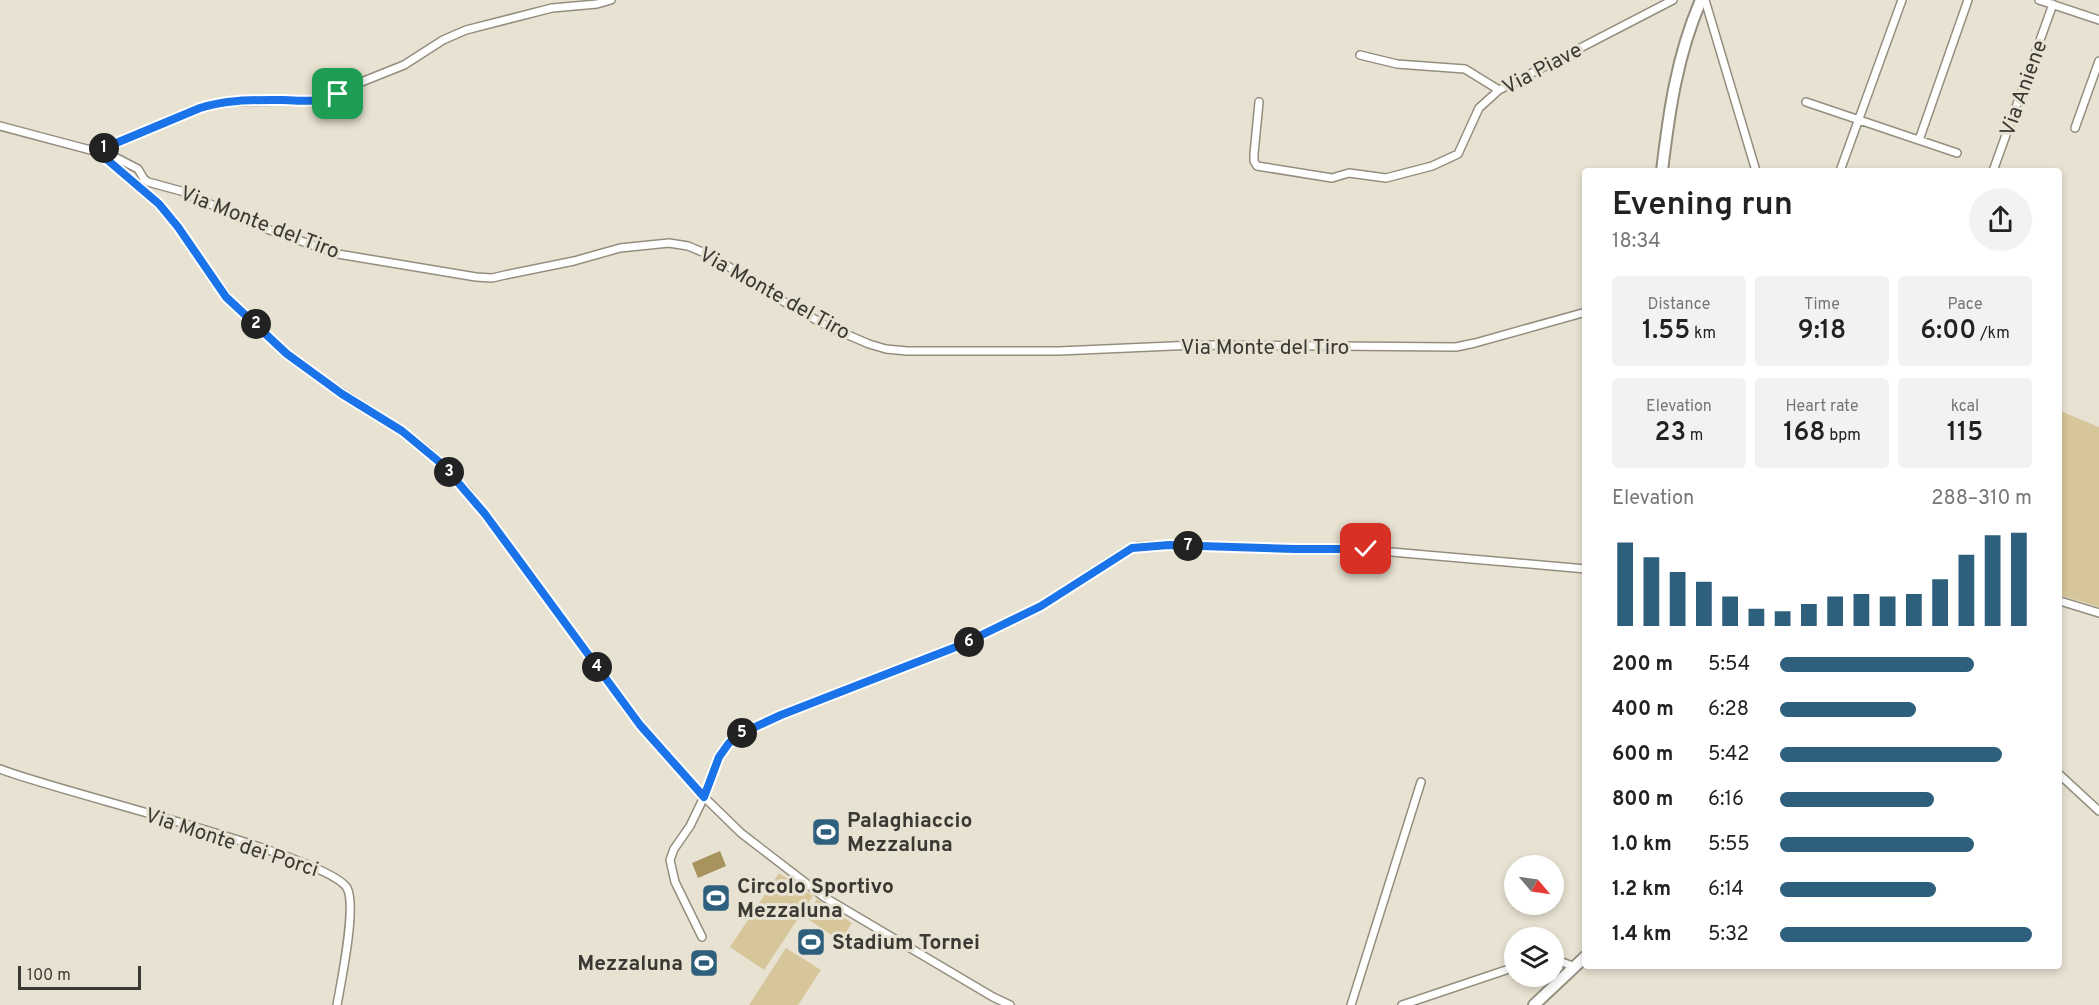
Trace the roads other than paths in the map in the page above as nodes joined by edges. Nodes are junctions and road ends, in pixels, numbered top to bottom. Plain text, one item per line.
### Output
1 (611, 0) edge
2 (1672, 0) edge
3 (1703, 0) edge
4 (1902, 0) edge
5 (1968, 0) edge
6 (2041, 0) edge
7 (2052, 4) junction
8 (2099, 20) edge
9 (1360, 55) dead end
10 (2099, 61) edge
11 (1499, 90) junction
12 (1259, 102) dead end
13 (1806, 102) dead end
14 (1860, 120) junction
15 (0, 126) edge
16 (2075, 128) dead end
17 (1919, 140) junction
18 (97, 151) junction
19 (1957, 153) dead end
20 (1662, 168) edge
21 (1755, 168) edge
22 (1841, 168) edge
23 (1994, 168) edge
24 (1582, 313) edge
25 (1582, 568) edge
26 (2062, 602) edge
27 (2099, 613) edge
28 (0, 769) edge
29 (2062, 778) edge
30 (1421, 782) dead end
31 (704, 797) junction
32 (2099, 811) edge
33 (702, 937) dead end
34 (1582, 960) edge
35 (1564, 963) edge
36 (1575, 967) junction
37 (1504, 971) edge
38 (337, 1005) edge
39 (1010, 1005) edge
40 (1351, 1005) edge
41 (1402, 1005) edge
42 (1534, 1005) edge

1 - 18 street
2 - 11 street, Via Piave
3 - 20 street
3 - 21 street
4 - 14 street
5 - 17 street
6 - 7 street
7 - 8 street
7 - 23 street, Via Aniene
9 - 11 street
10 - 16 street
11 - 12 street, Via Piave
13 - 14 street
14 - 17 street
14 - 22 street
15 - 18 street, Via Monte del Tiro
17 - 19 street
18 - 24 street, Via Monte del Tiro
18 - 31 street
25 - 31 street
26 - 27 street
28 - 38 street, Via Monte dei Porci
29 - 32 street
30 - 40 street
31 - 33 street
31 - 39 street
34 - 36 street
35 - 36 street
36 - 42 street
37 - 41 street

